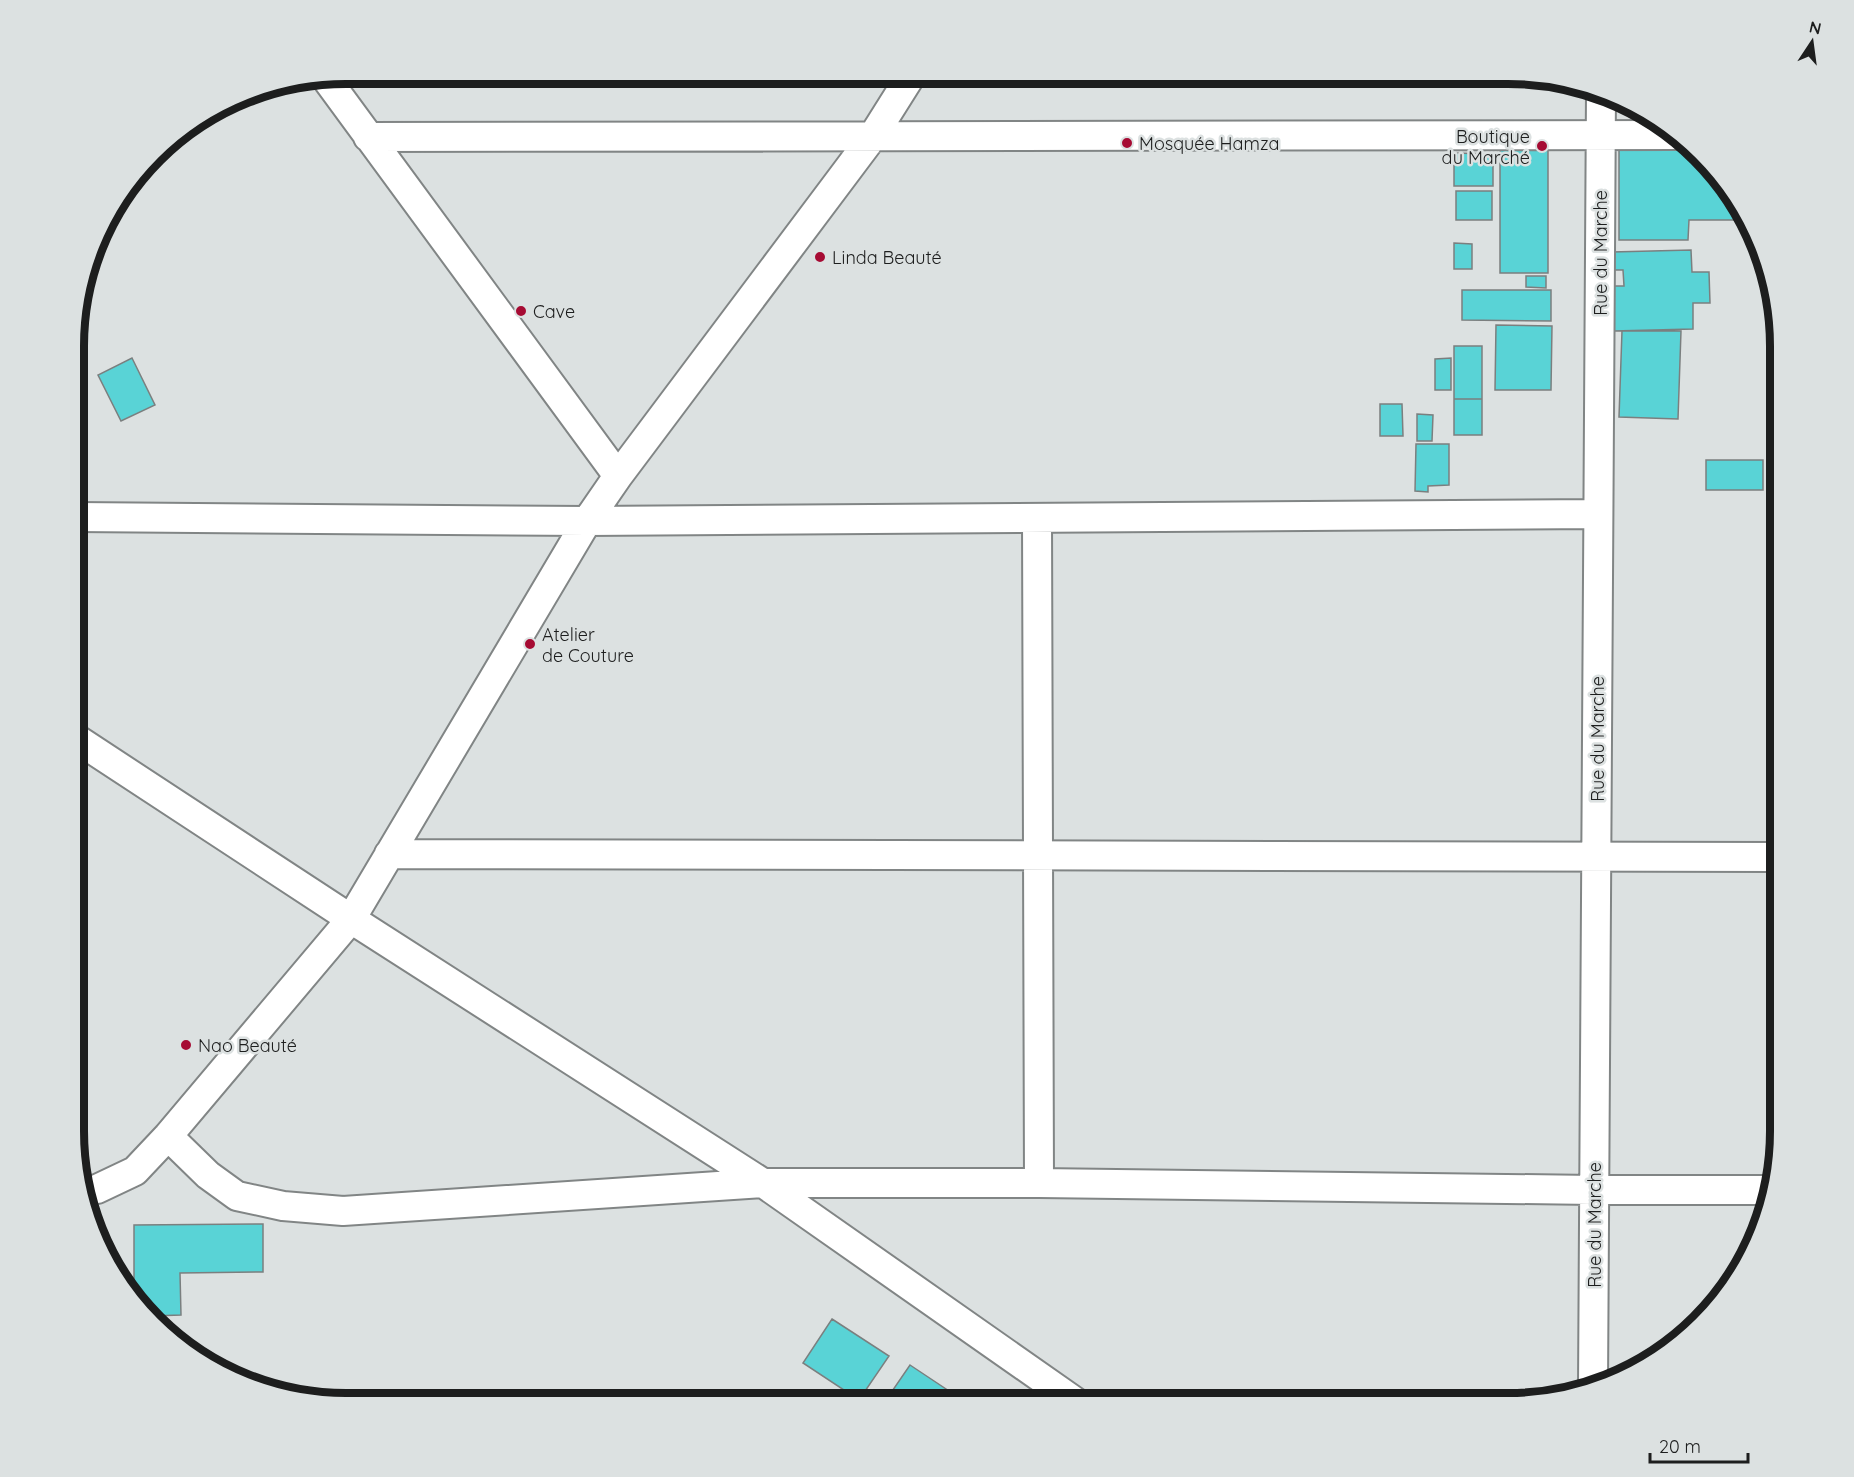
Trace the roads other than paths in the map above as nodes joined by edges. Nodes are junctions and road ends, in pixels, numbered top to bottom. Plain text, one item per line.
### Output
1 (906, 84) edge
2 (331, 85) edge
3 (1601, 101) edge
4 (1601, 135) junction
5 (1664, 135) edge
6 (368, 136) junction
7 (873, 136) junction
8 (618, 476) junction
9 (1598, 514) junction
10 (84, 517) edge
11 (1036, 518) junction
12 (587, 521) junction
13 (84, 744) edge
14 (389, 854) junction
15 (1038, 856) junction
16 (1596, 856) junction
17 (1770, 857) edge
18 (351, 919) junction
19 (168, 1136) junction
20 (762, 1183) junction
21 (1039, 1183) junction
22 (91, 1190) edge
23 (1594, 1190) junction
24 (1763, 1190) edge
25 (1593, 1379) edge
26 (1063, 1393) edge

1 - 7 street
2 - 6 street
3 - 4 street, Rue du Marche
4 - 5 street
4 - 7 street
4 - 9 street, Rue du Marche
6 - 7 street
6 - 8 street
7 - 8 street
8 - 12 street
9 - 11 street
9 - 16 street, Rue du Marche
10 - 12 street
11 - 12 street
11 - 15 street
12 - 14 street
13 - 18 street
14 - 15 street
14 - 18 street
15 - 16 street
15 - 21 street
16 - 17 street
16 - 23 street, Rue du Marche
18 - 19 street
18 - 20 street
19 - 20 street
19 - 22 street
20 - 21 street
20 - 26 street
21 - 23 street
23 - 24 street
23 - 25 street, Rue du Marche

